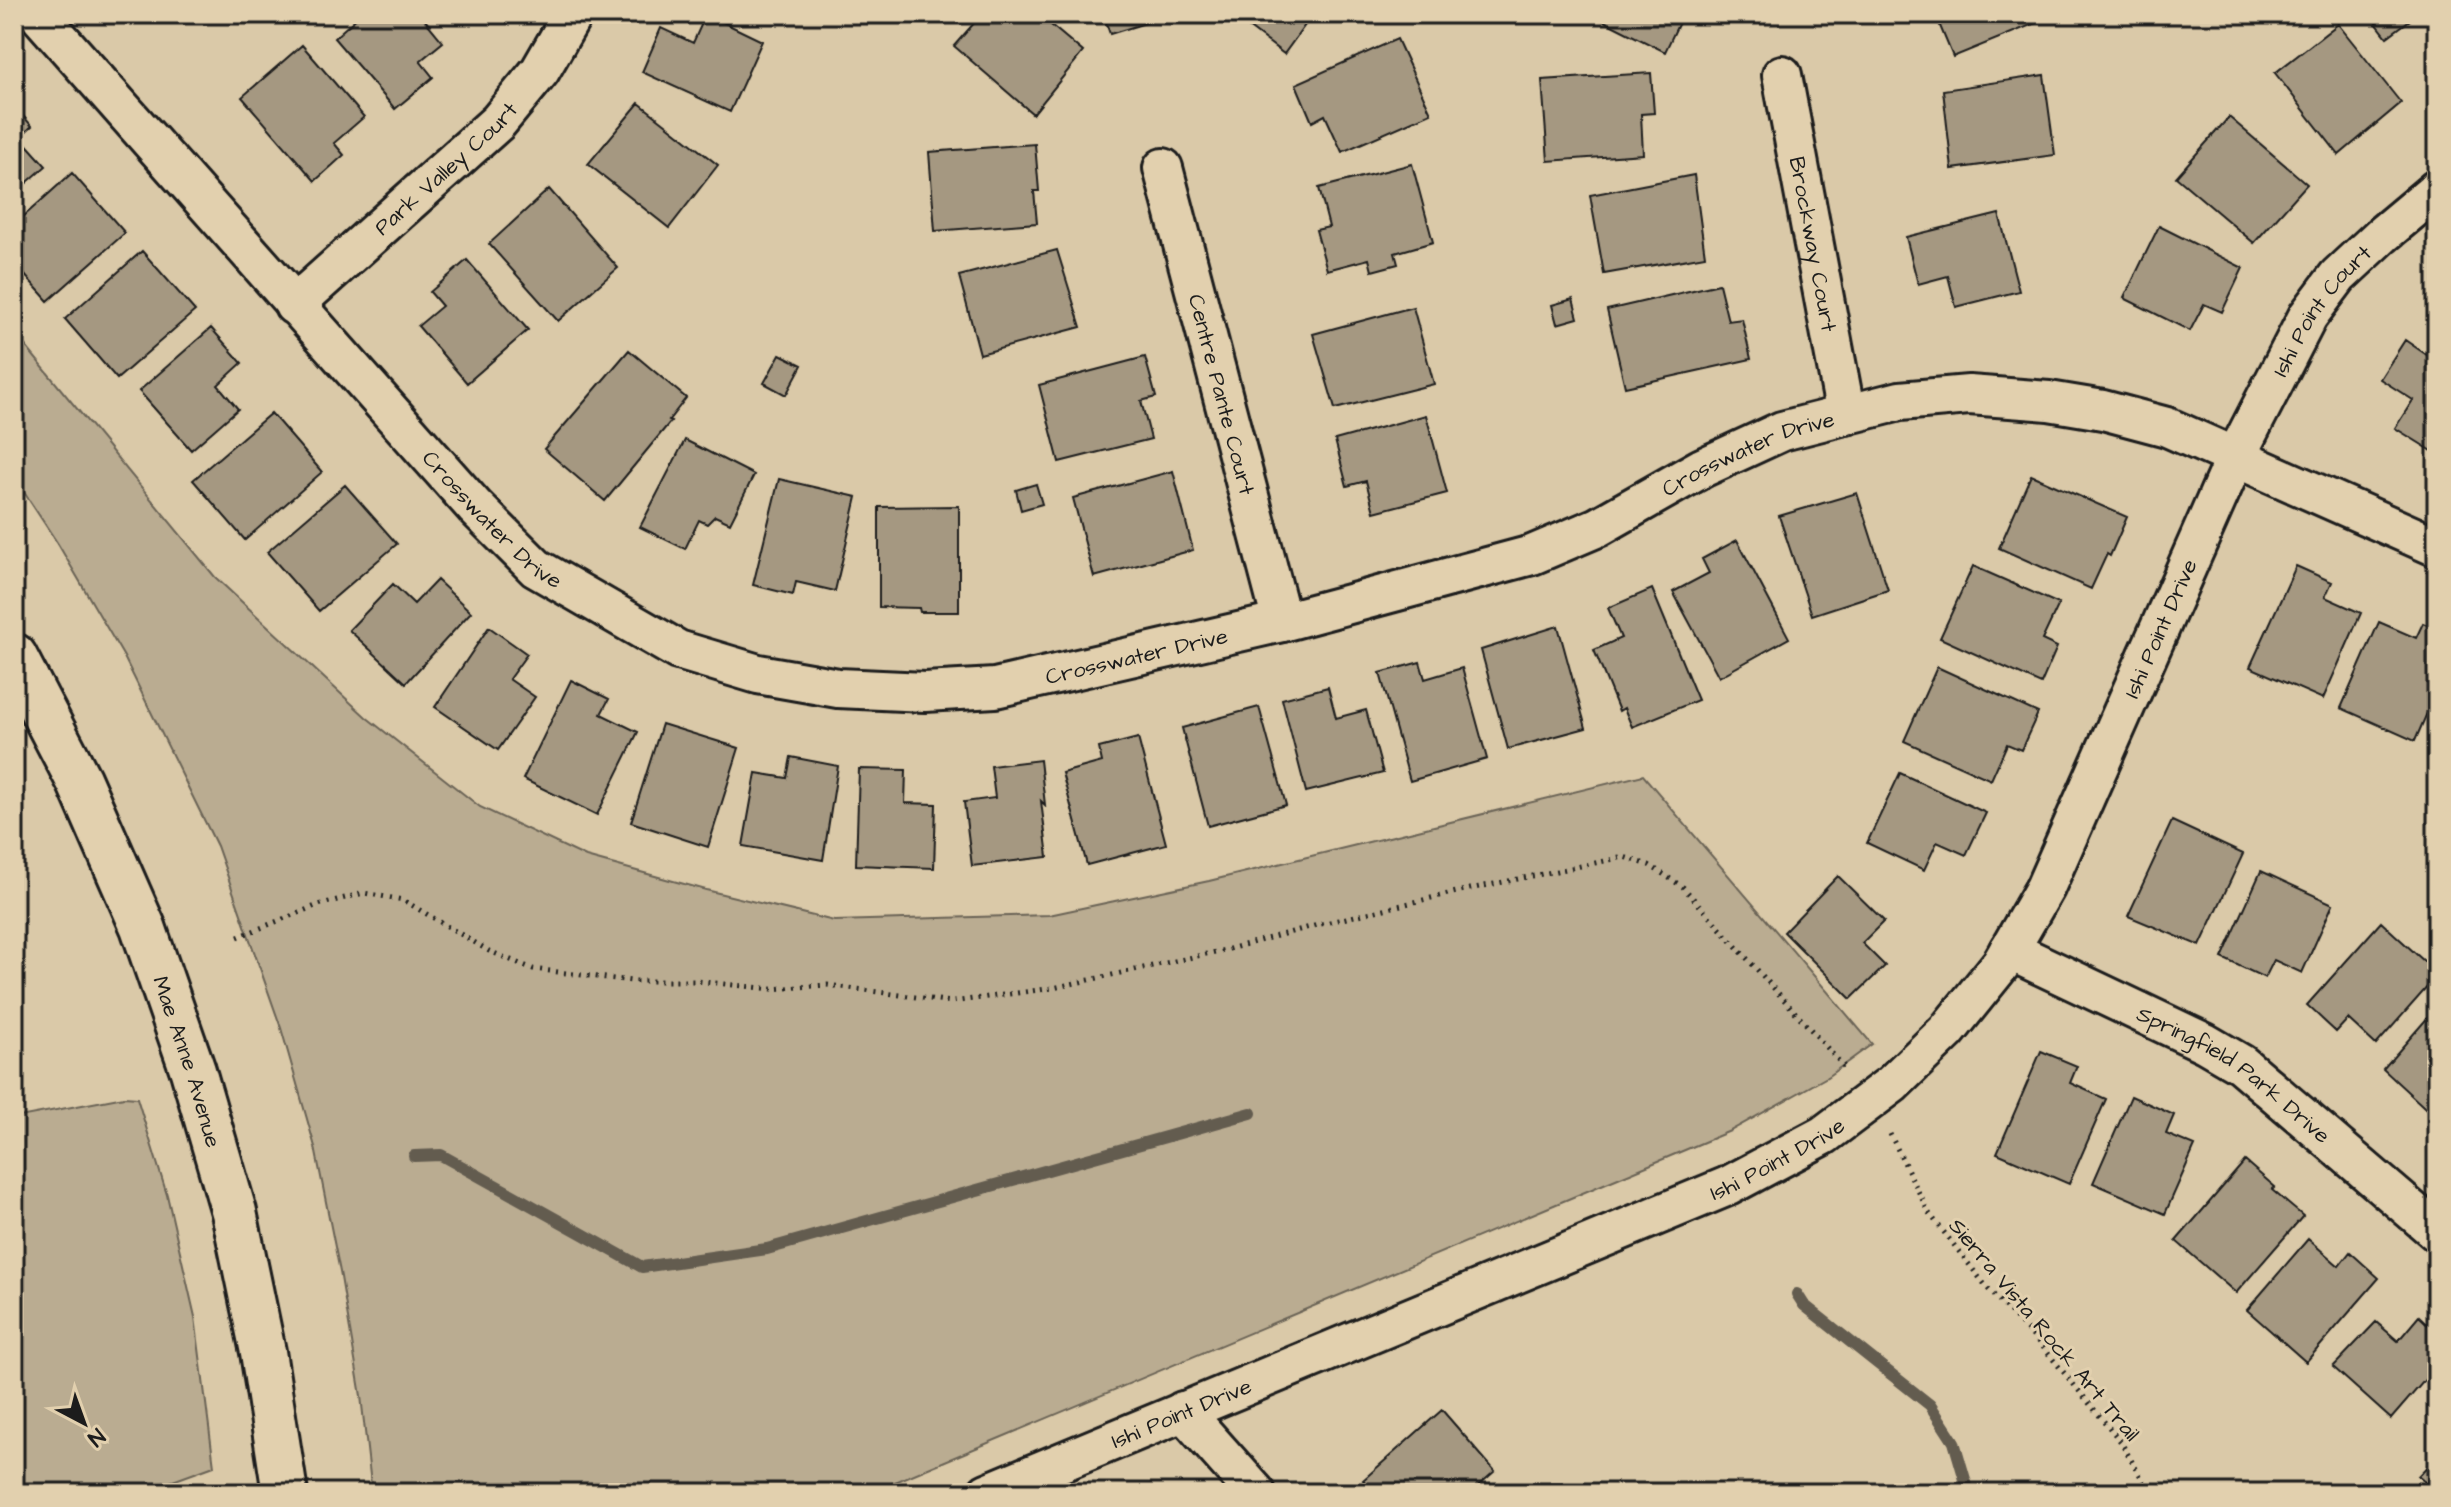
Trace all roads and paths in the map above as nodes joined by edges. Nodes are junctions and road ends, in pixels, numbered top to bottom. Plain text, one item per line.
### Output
1 (38, 14) edge
2 (573, 14) edge
3 (1782, 75) dead end
4 (1163, 168) dead end
5 (2437, 189) edge
6 (294, 305) junction
7 (1846, 415) junction
8 (2235, 458) junction
9 (2437, 547) edge
10 (1282, 622) junction
11 (14, 656) edge
12 (238, 937) dead end
13 (2009, 950) junction
14 (1873, 1098) junction
15 (2437, 1232) edge
16 (1183, 1411) junction
17 (285, 1493) edge
18 (987, 1493) edge
19 (1256, 1493) edge
20 (2150, 1493) edge

1 - 6 street, Crosswater Drive
2 - 6 street, Park Valley Court
3 - 7 street, Brockway Court
4 - 10 street, Centre Pante Court
5 - 8 street, Ishi Point Court
6 - 10 street, Crosswater Drive
7 - 8 street, Crosswater Drive
7 - 10 street, Crosswater Drive
8 - 9 street, Crosswater Drive
8 - 13 street, Ishi Point Drive
11 - 17 main road, Mae Anne Avenue
12 - 14 path, Sierra Vista Rock Art Trail
13 - 14 street, Ishi Point Drive
13 - 15 street, Springfield Park Drive
14 - 16 street, Ishi Point Drive
14 - 20 path, Sierra Vista Rock Art Trail
16 - 18 street, Ishi Point Drive
16 - 19 street

